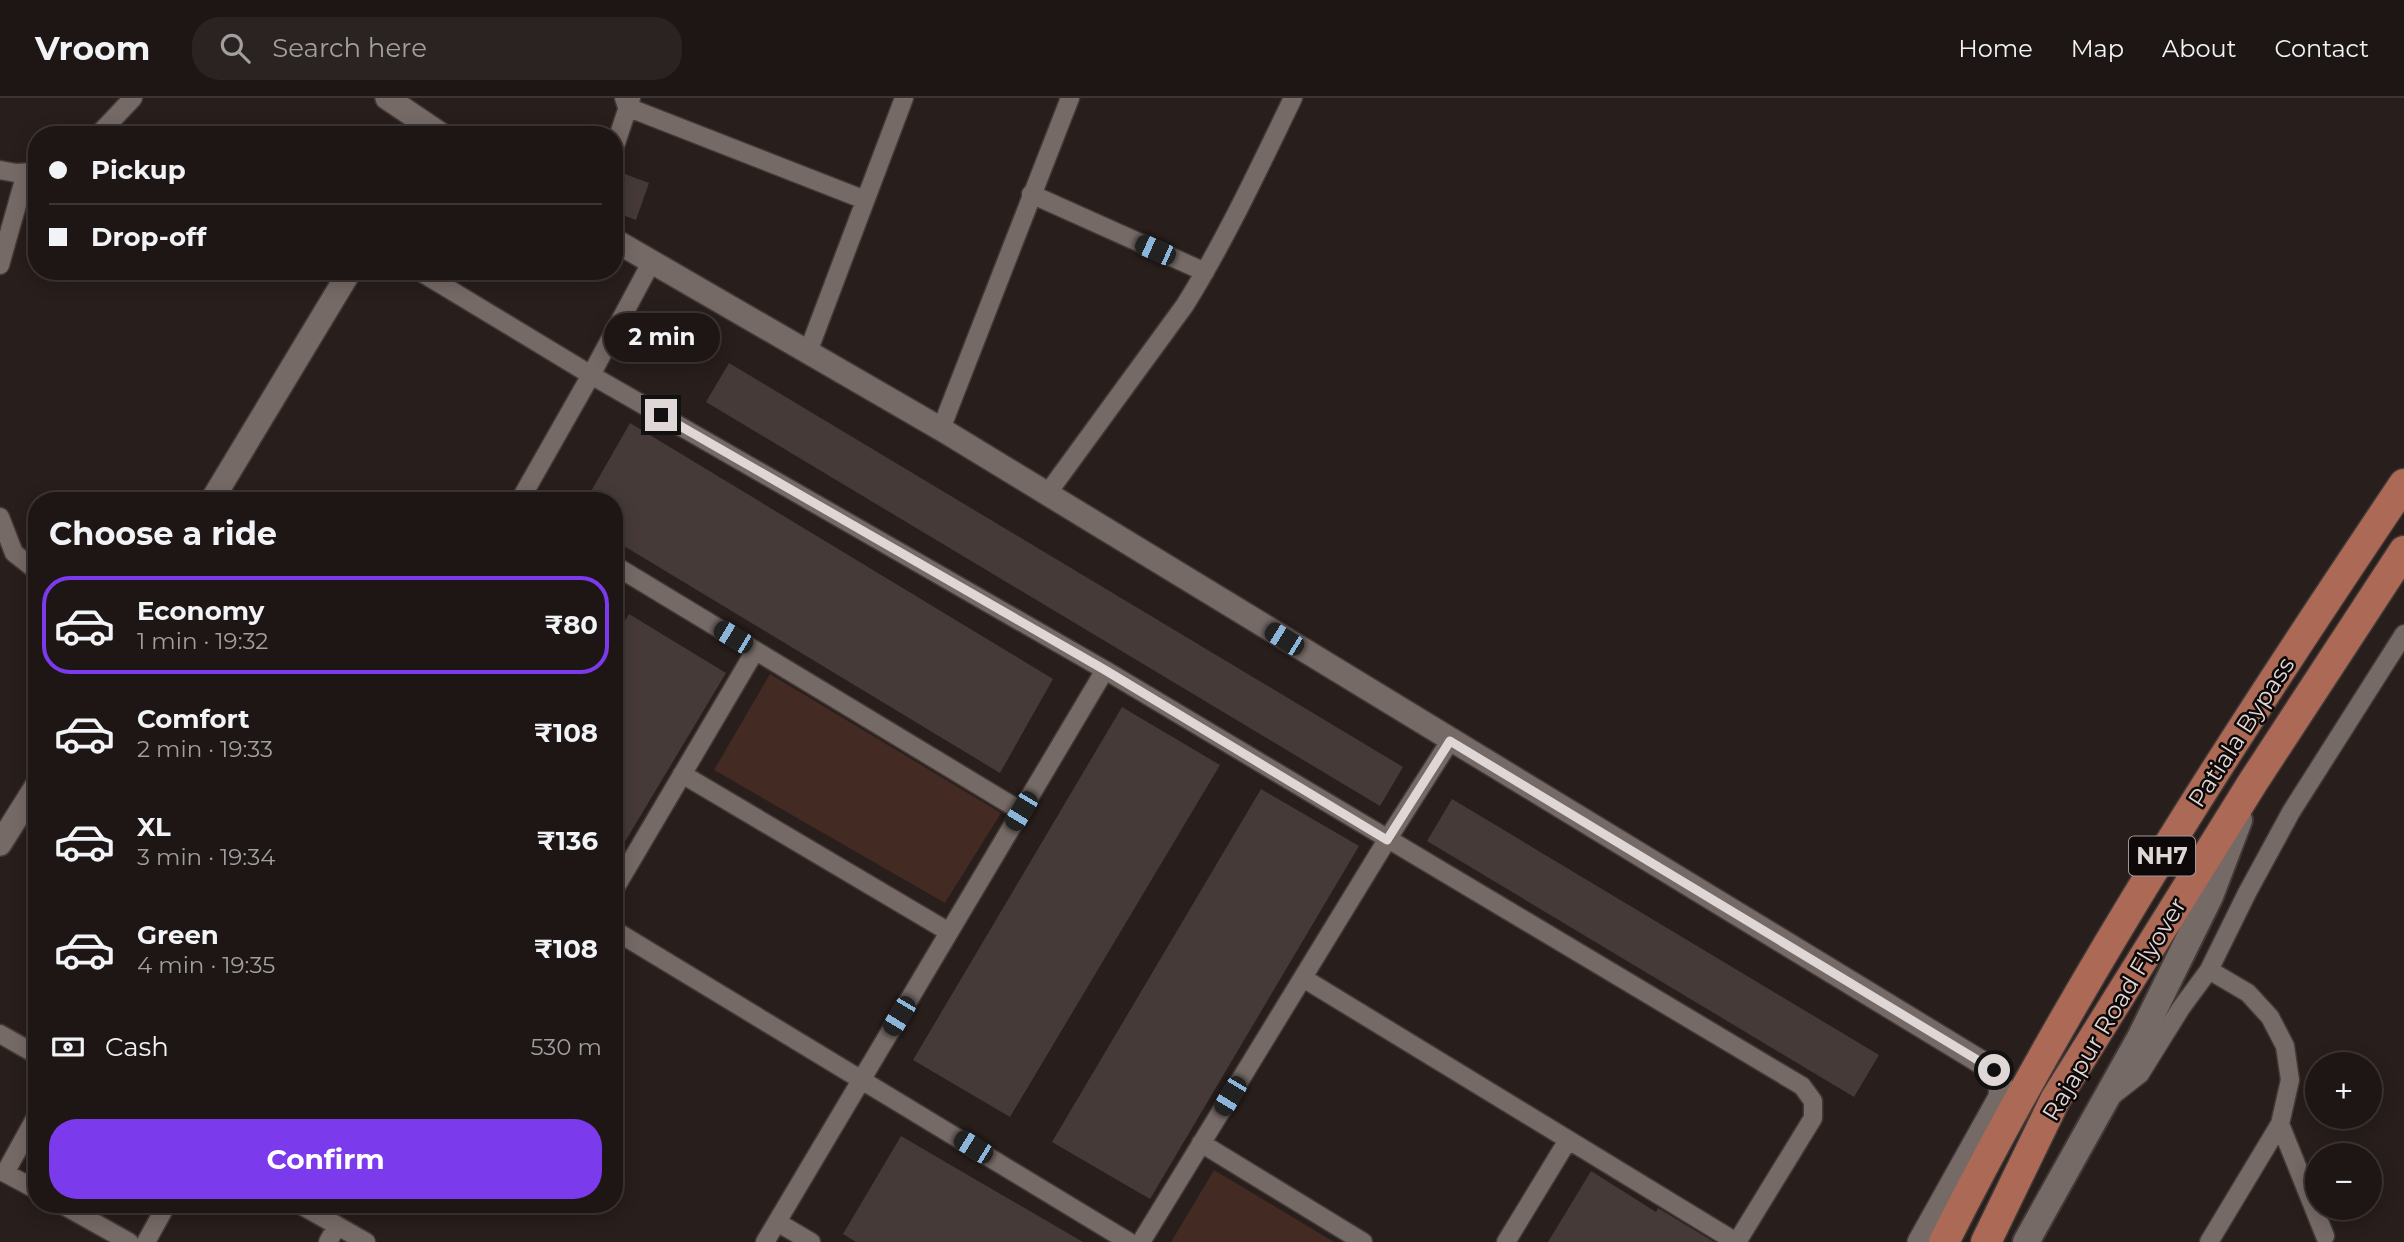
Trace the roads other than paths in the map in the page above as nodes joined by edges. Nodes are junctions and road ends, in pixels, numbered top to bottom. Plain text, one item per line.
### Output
1 (133, 98) edge
2 (387, 98) edge
3 (904, 98) edge
4 (1070, 98) edge
5 (1293, 98) edge
6 (628, 101) edge
7 (107, 126) edge
8 (426, 126) edge
9 (621, 126) edge
10 (0, 170) edge
11 (28, 173) edge
12 (28, 182) edge
13 (1031, 194) junction
14 (865, 201) junction
15 (623, 245) edge
16 (652, 261) junction
17 (0, 265) edge
18 (1205, 272) junction
19 (345, 280) edge
20 (434, 280) edge
21 (808, 352) junction
22 (591, 375) junction
23 (941, 429) junction
24 (2404, 484) edge
25 (217, 492) edge
26 (525, 492) edge
27 (1047, 494) junction
28 (0, 517) edge
29 (2404, 551) edge
30 (28, 564) edge
31 (623, 577) edge
32 (2404, 634) edge
33 (755, 651) junction
34 (1105, 670) junction
35 (1450, 741) junction
36 (682, 775) junction
37 (2253, 782) junction
38 (28, 799) edge
39 (1021, 811) junction
40 (1387, 840) junction
41 (0, 844) edge
42 (623, 875) edge
43 (949, 932) junction
44 (623, 934) edge
45 (2209, 970) junction
46 (1303, 978) junction
47 (0, 1034) edge
48 (28, 1050) edge
49 (862, 1079) junction
50 (2105, 1101) junction
51 (2280, 1124) junction
52 (28, 1131) edge
53 (1568, 1140) junction
54 (1201, 1143) junction
55 (2, 1177) edge
56 (28, 1187) edge
57 (77, 1213) edge
58 (162, 1213) edge
59 (315, 1213) edge
60 (777, 1222) junction
61 (337, 1226) junction
62 (2325, 1236) dead end
63 (130, 1242) edge
64 (146, 1242) edge
65 (328, 1242) edge
66 (366, 1242) edge
67 (765, 1242) edge
68 (811, 1242) edge
69 (1129, 1242) edge
70 (1141, 1242) edge
71 (1363, 1242) edge
72 (1506, 1242) edge
73 (1736, 1242) edge
74 (1919, 1242) edge
75 (1944, 1242) edge
76 (1986, 1242) edge
77 (2026, 1242) edge
78 (2209, 1242) edge

1 - 7 street
2 - 8 street
3 - 14 street
4 - 13 street
5 - 18 street
6 - 9 street
6 - 14 street
10 - 11 street
12 - 17 street
13 - 18 street
13 - 23 street
14 - 21 street
15 - 16 street
16 - 21 street
16 - 22 street
18 - 27 street
19 - 25 street
20 - 22 street
21 - 23 street
22 - 26 street
22 - 34 street
23 - 27 street
24 - 75 highway, Patiala Bypass / NH7
27 - 35 street
28 - 30 street
29 - 37 highway, Patiala Bypass / NH7
31 - 33 street
32 - 45 street
33 - 36 street
33 - 39 street
34 - 39 street
34 - 40 street
35 - 40 street
35 - 74 street
36 - 42 street
36 - 43 street
37 - 50 main road
37 - 76 highway, Rajapur Road Flyover / NH7
38 - 41 street
39 - 43 street
40 - 46 street
40 - 73 street
43 - 49 street
44 - 49 street
45 - 50 street
45 - 51 street
46 - 53 street
46 - 54 street
47 - 48 street
49 - 60 street
49 - 69 street
50 - 77 main road
51 - 62 street
51 - 78 street
52 - 55 street
53 - 72 street
53 - 73 street
54 - 70 street
54 - 71 street
55 - 56 street
57 - 63 street
58 - 64 street
59 - 61 street
60 - 67 street
60 - 68 street
61 - 65 street
61 - 66 street

